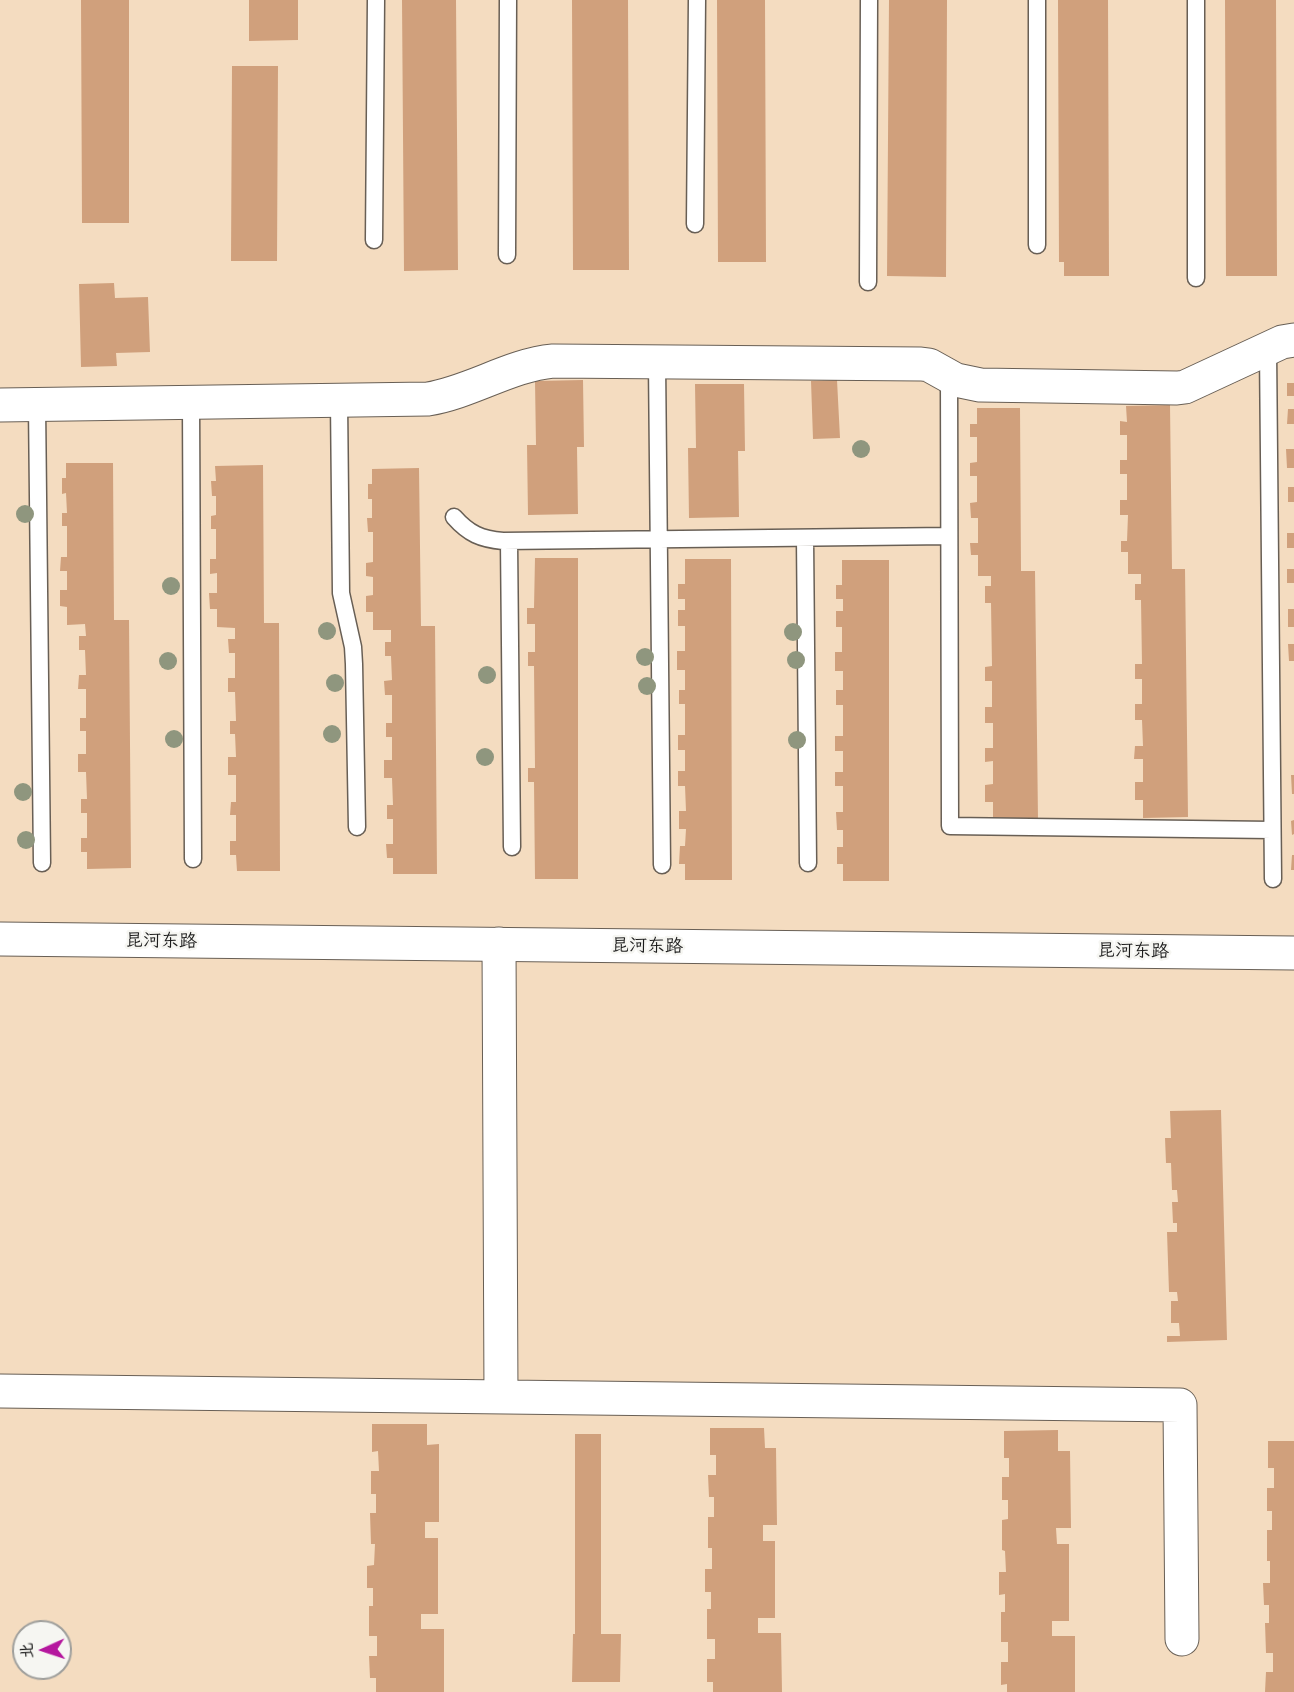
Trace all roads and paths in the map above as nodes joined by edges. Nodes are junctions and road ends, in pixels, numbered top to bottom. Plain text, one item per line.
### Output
1 (376, 0) edge
2 (508, 0) edge
3 (697, 0) edge
4 (869, 0) edge
5 (1037, 0) edge
6 (1196, 0) edge
7 (695, 224) dead end
8 (374, 240) dead end
9 (1037, 245) dead end
10 (507, 255) dead end
11 (1196, 278) dead end
12 (867, 282) dead end
13 (1281, 344) edge
14 (657, 362) junction
15 (949, 376) junction
16 (339, 401) junction
17 (191, 403) junction
18 (0, 405) edge
19 (37, 405) junction
20 (454, 517) dead end
21 (949, 537) junction
22 (805, 538) junction
23 (658, 539) junction
24 (509, 541) junction
25 (357, 827) dead end
26 (1272, 830) junction
27 (512, 847) dead end
28 (194, 859) dead end
29 (42, 863) dead end
30 (808, 863) dead end
31 (662, 865) dead end
32 (1273, 879) dead end
33 (0, 939) edge
34 (499, 944) junction
35 (1294, 952) edge
36 (0, 1391) edge
37 (501, 1397) junction
38 (1182, 1639) dead end

1 - 8 lane
2 - 10 lane
3 - 7 lane
4 - 12 lane
5 - 9 lane
6 - 11 lane
13 - 15 street
13 - 26 lane
14 - 15 street
14 - 16 street
14 - 23 lane
15 - 21 lane
16 - 17 street
16 - 25 lane
17 - 19 street
17 - 28 lane
18 - 19 street
19 - 29 lane
20 - 24 lane
21 - 22 lane
21 - 26 lane
22 - 23 lane
22 - 30 lane
23 - 24 lane
23 - 31 lane
24 - 27 lane
26 - 32 lane
33 - 34 street, 昆河东路
34 - 35 street, 昆河东路
34 - 37 street
36 - 37 street
37 - 38 street

